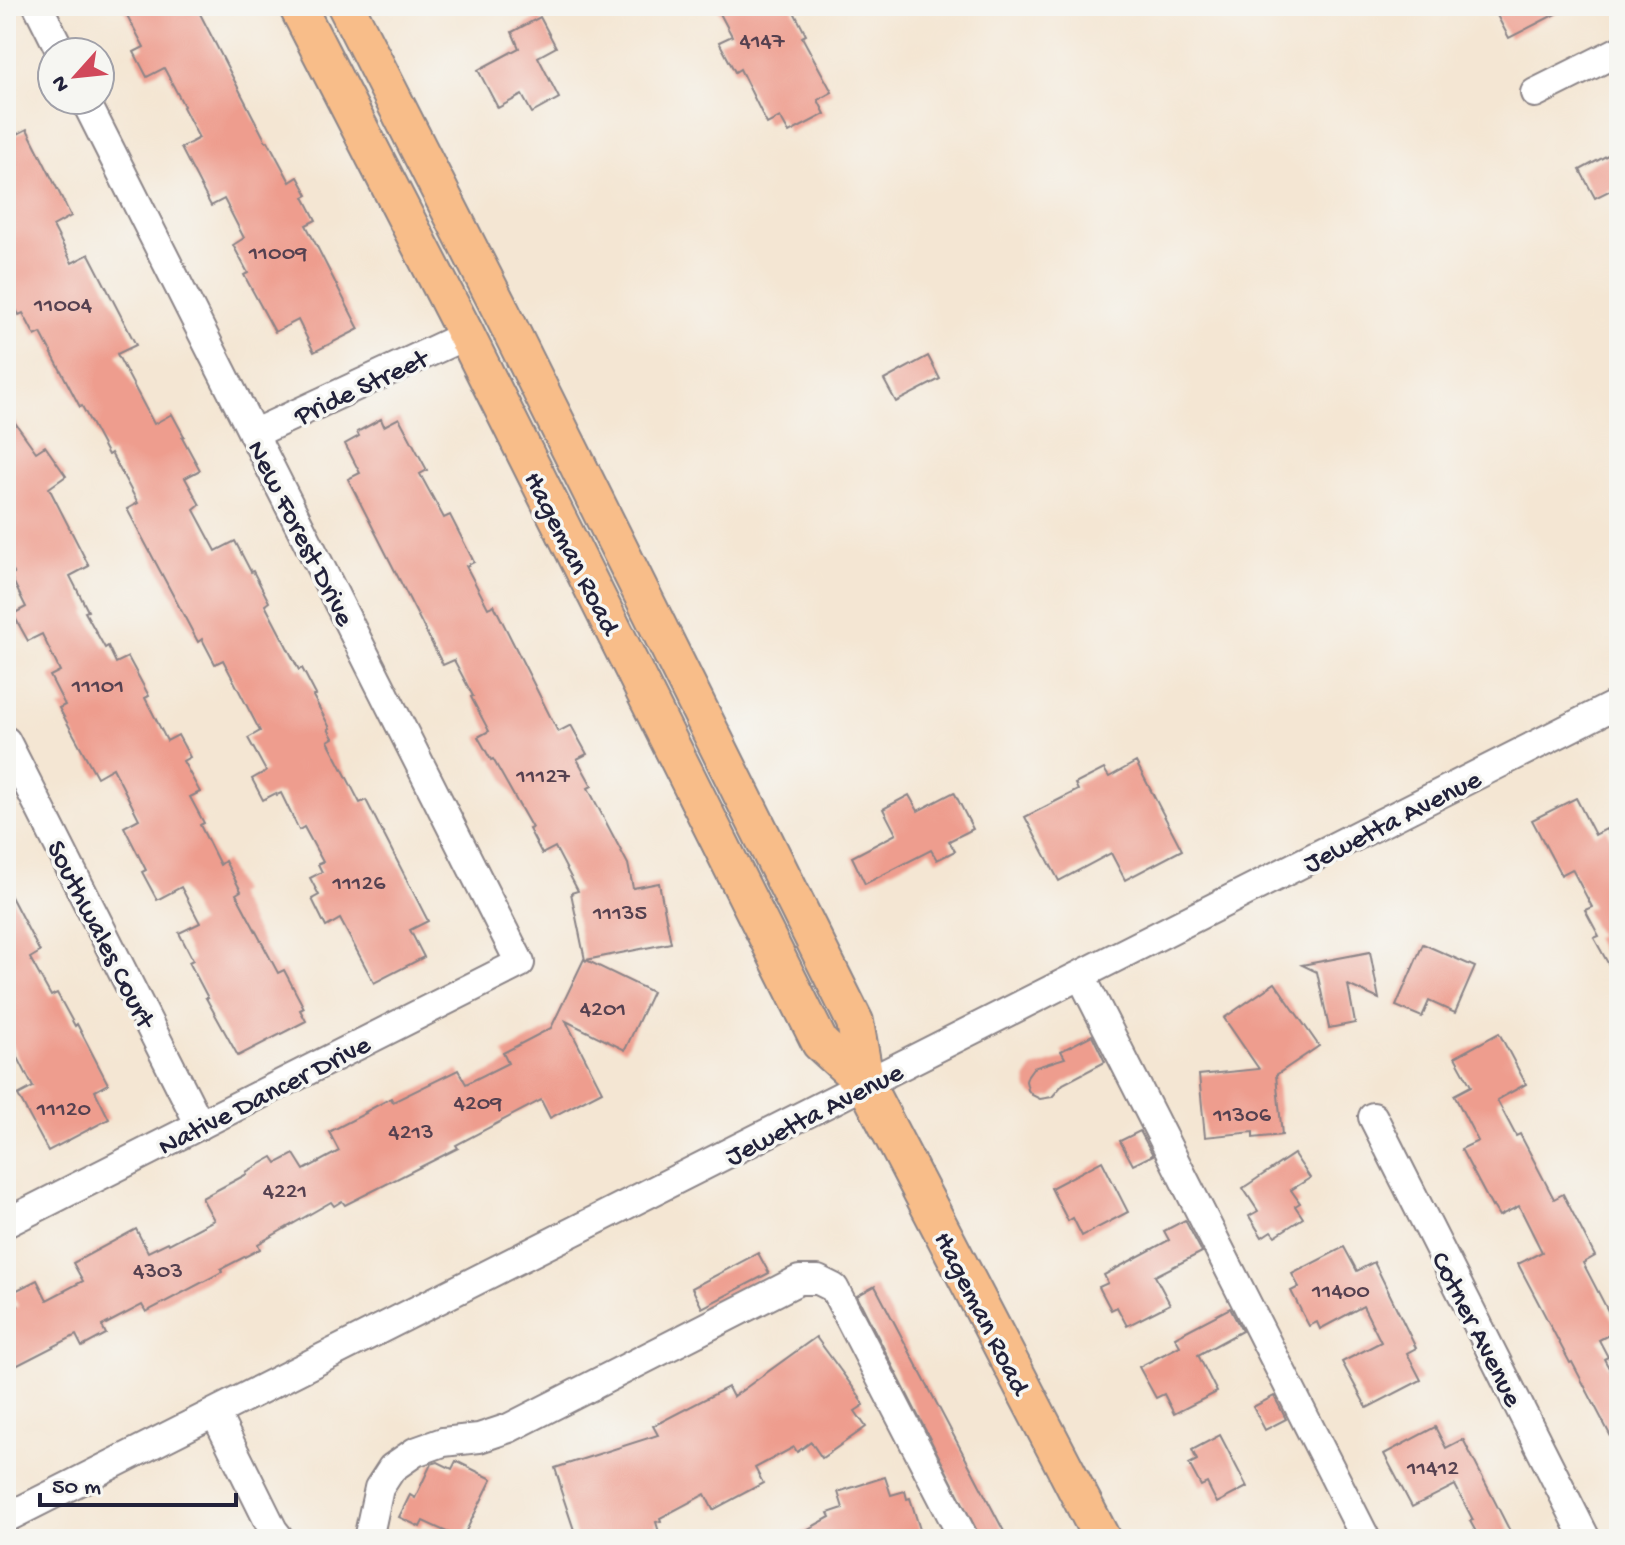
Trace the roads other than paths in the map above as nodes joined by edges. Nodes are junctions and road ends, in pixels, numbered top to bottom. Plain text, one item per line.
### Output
1 (38, 6) edge
2 (352, 8) edge
3 (303, 17) edge
4 (53, 36) edge
5 (1619, 51) edge
6 (1535, 93) dead end
7 (93, 116) edge
8 (466, 335) junction
9 (253, 434) junction
10 (1618, 707) edge
11 (6, 741) edge
12 (520, 963) joint
13 (1081, 976) junction
14 (866, 1085) junction
15 (1373, 1117) dead end
16 (200, 1125) junction
17 (6, 1223) edge
18 (215, 1413) junction
19 (6, 1518) edge
20 (280, 1539) edge
21 (368, 1539) edge
22 (964, 1539) edge
23 (1102, 1539) edge
24 (1366, 1539) edge
25 (1586, 1539) edge

1 - 4 street
2 - 3 street
2 - 14 main road, Hageman Road
3 - 8 main road, Hageman Road
5 - 6 street
7 - 9 street, New Forest Drive
8 - 9 street, Pride Street
8 - 14 main road, Hageman Road
9 - 12 street, New Forest Drive
10 - 13 street, Jewetta Avenue
11 - 16 street, Southwales Court
12 - 16 street, Native Dancer Drive
13 - 14 street, Jewetta Avenue
13 - 24 street
14 - 18 street, Jewetta Avenue
14 - 23 main road, Hageman Road
15 - 25 street, Cotner Avenue
16 - 17 street, Native Dancer Drive
18 - 19 street, Jewetta Avenue
18 - 20 street
21 - 22 street

